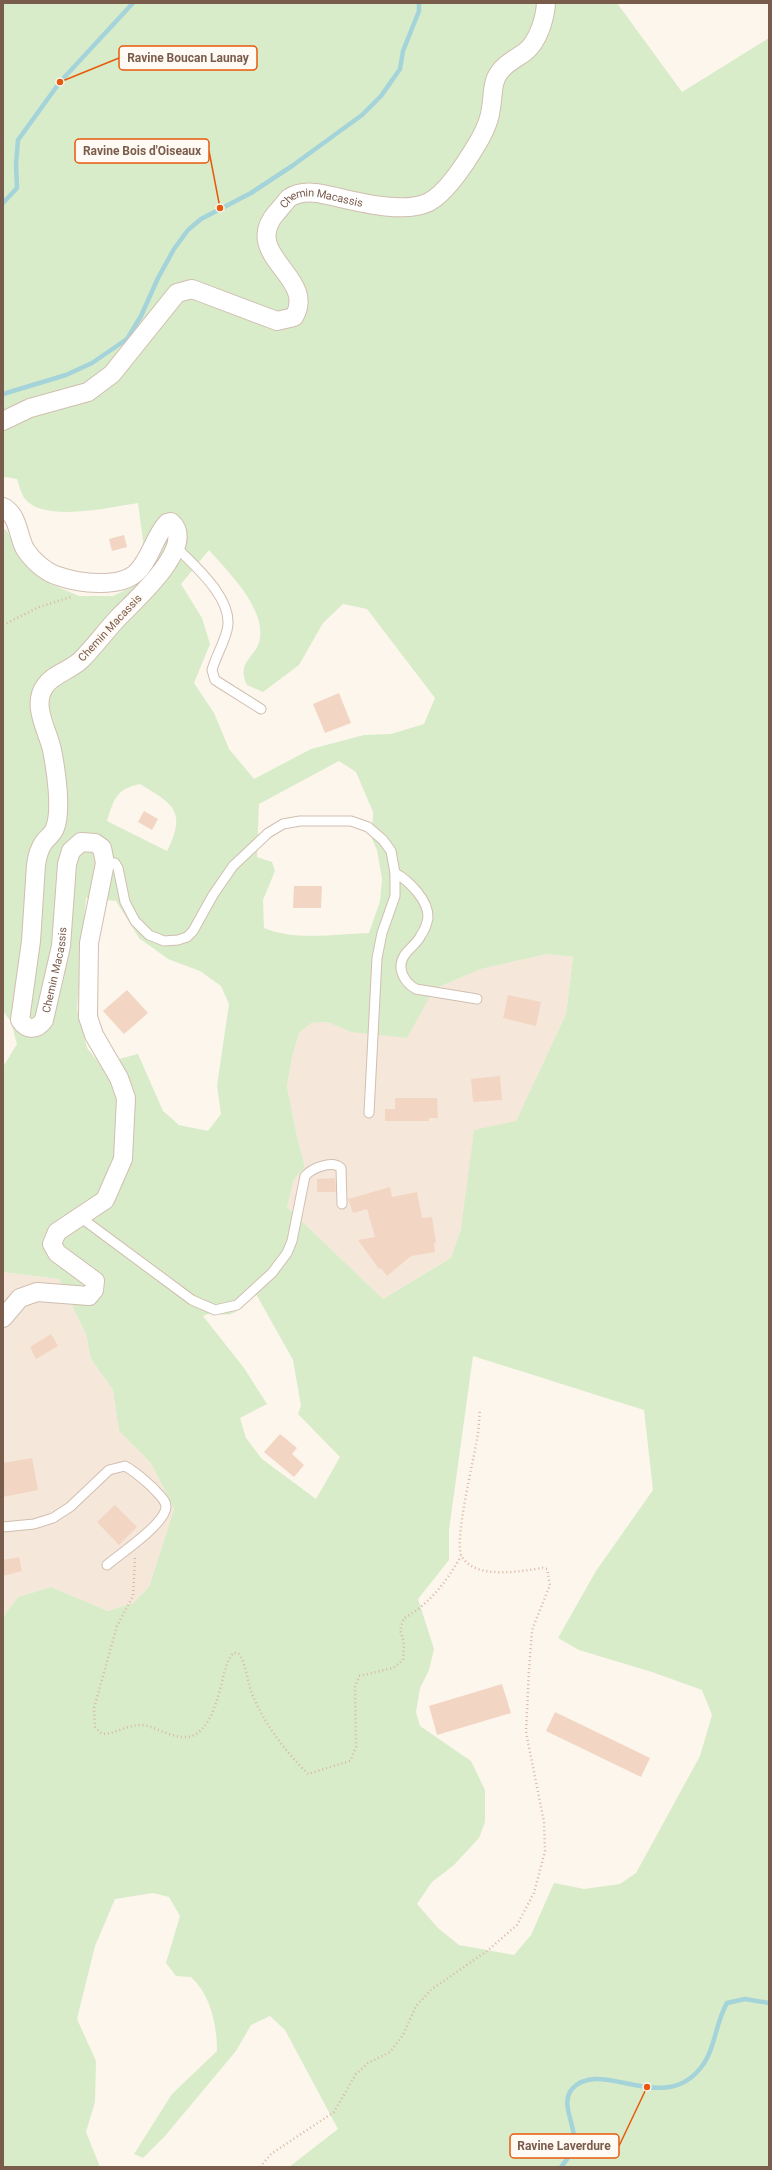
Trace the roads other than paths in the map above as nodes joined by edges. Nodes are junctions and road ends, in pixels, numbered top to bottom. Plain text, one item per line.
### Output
1 (546, 3) edge
2 (3, 421) edge
3 (3, 507) edge
4 (176, 547) junction
5 (261, 709) dead end
6 (106, 863) junction
7 (395, 873) junction
8 (477, 999) dead end
9 (369, 1113) dead end
10 (342, 1204) dead end
11 (80, 1217) junction
12 (3, 1318) edge
13 (3, 1527) edge
14 (107, 1565) dead end

1 - 2 street, Chemin Macassis
3 - 4 street, Chemin Macassis
4 - 5 lane
4 - 6 street, Chemin Macassis
6 - 7 lane
6 - 11 street
7 - 8 lane
7 - 9 lane
10 - 11 lane
11 - 12 street
13 - 14 lane

